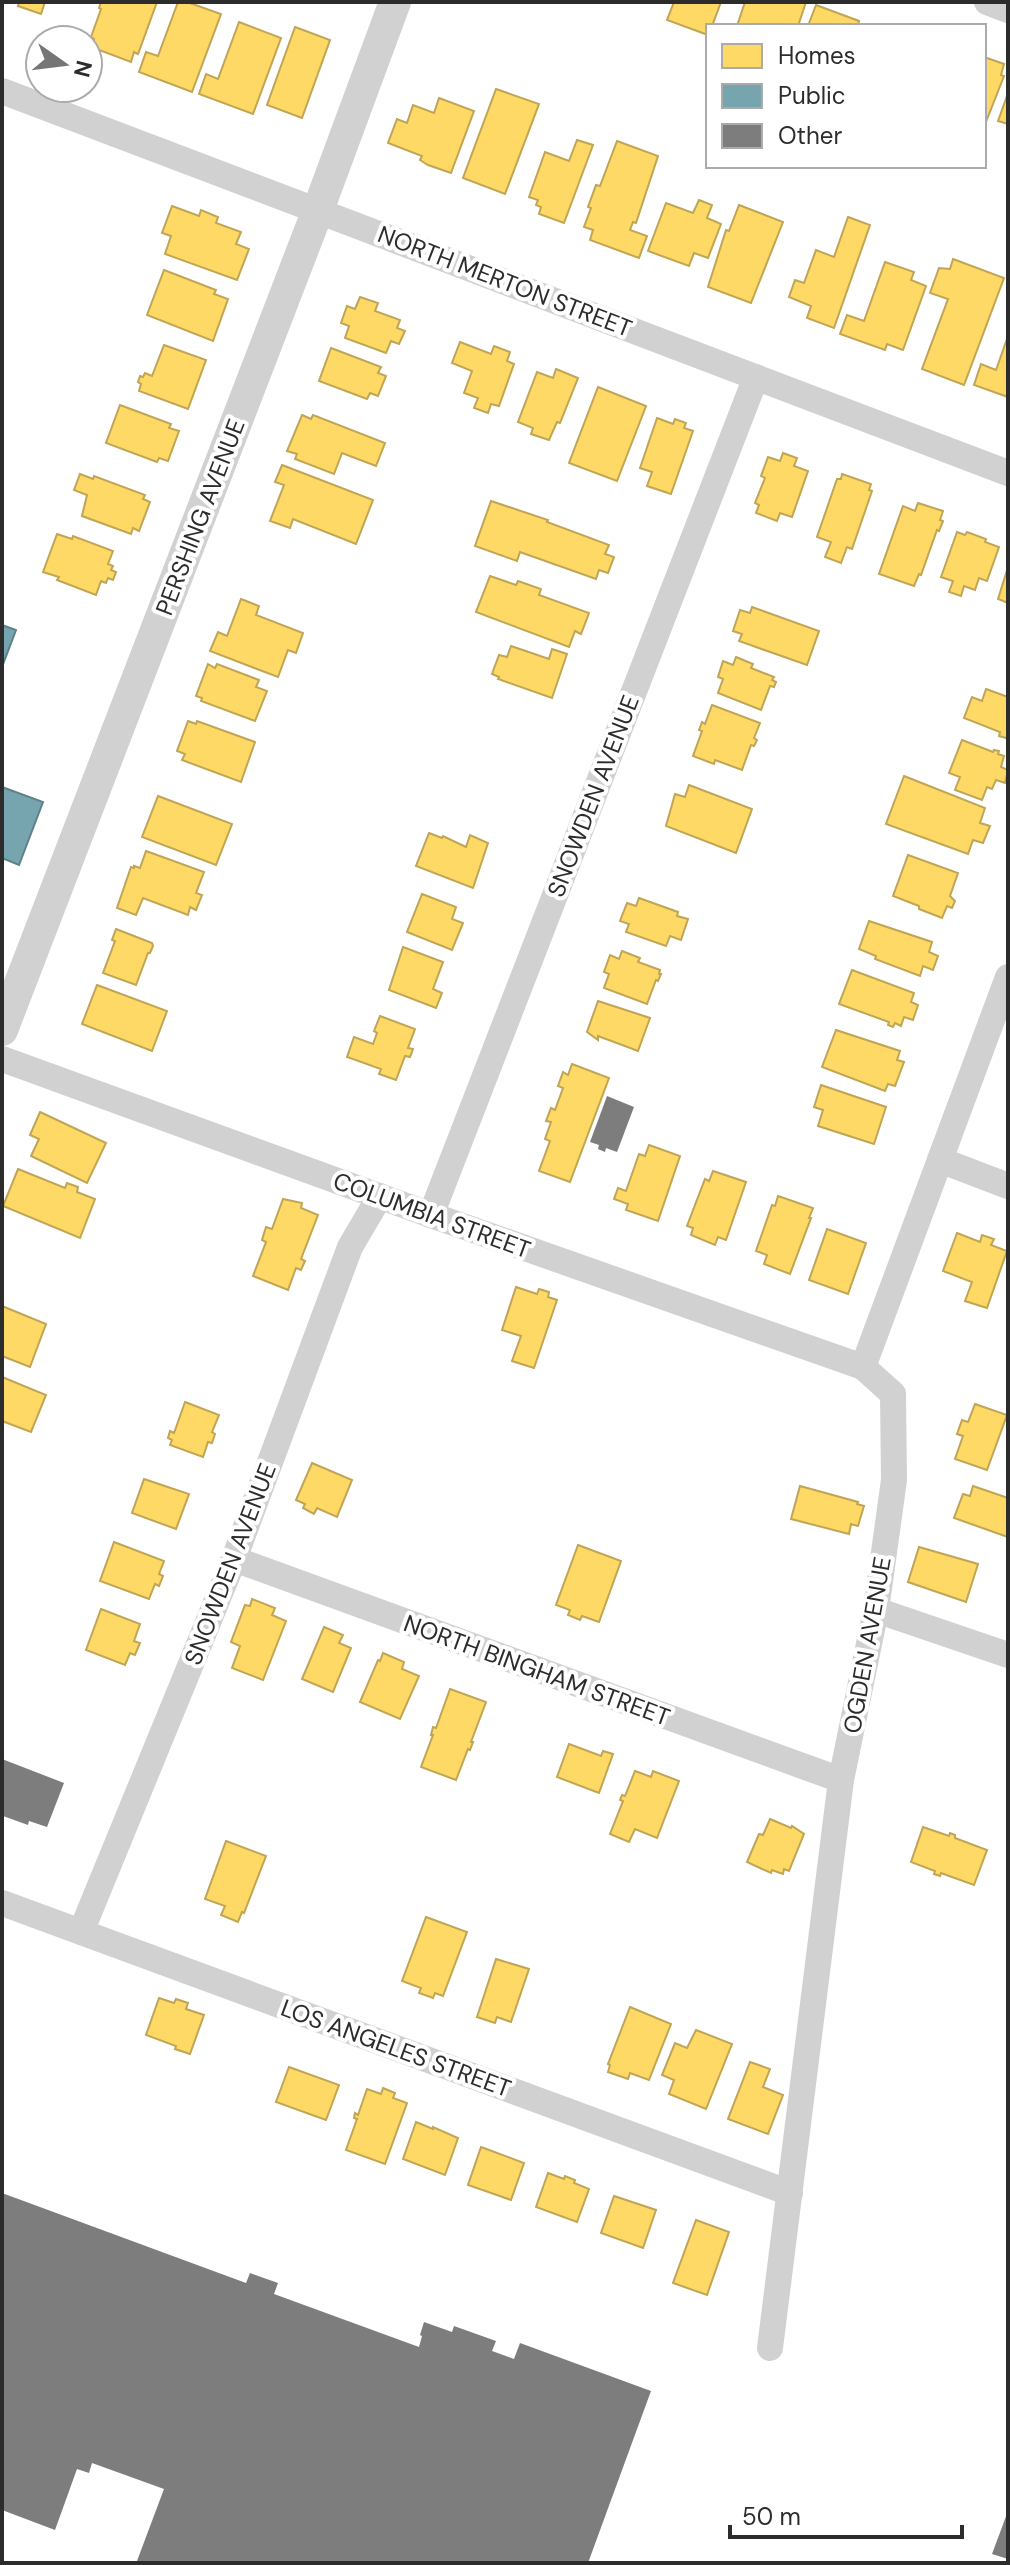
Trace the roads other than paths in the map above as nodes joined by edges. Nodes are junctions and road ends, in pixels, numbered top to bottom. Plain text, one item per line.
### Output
1 (395, 2) edge
2 (987, 2) edge
3 (1008, 10) edge
4 (2, 91) edge
5 (318, 210) junction
6 (756, 377) junction
7 (1008, 473) edge
8 (1008, 977) edge
9 (2, 1030) edge
10 (2, 1059) edge
11 (940, 1160) junction
12 (1008, 1186) edge
13 (380, 1196) junction
14 (431, 1215) junction
15 (863, 1367) junction
16 (234, 1559) junction
17 (876, 1610) junction
18 (1008, 1655) edge
19 (841, 1780) junction
20 (2, 1903) edge
21 (81, 1932) junction
22 (790, 2193) junction
23 (770, 2348) dead end

1 - 5 street, PERSHING AVENUE
2 - 3 street
4 - 5 street, NORTH MERTON STREET
5 - 6 street, NORTH MERTON STREET
5 - 9 street, PERSHING AVENUE
6 - 7 street, NORTH MERTON STREET
6 - 14 street, SNOWDEN AVENUE
8 - 11 street
10 - 13 street, COLUMBIA STREET
11 - 12 street
11 - 15 street
13 - 14 street, COLUMBIA STREET
13 - 16 street, SNOWDEN AVENUE
14 - 15 street, COLUMBIA STREET
15 - 17 street, OGDEN AVENUE
16 - 19 street, NORTH BINGHAM STREET
16 - 21 street, SNOWDEN AVENUE
17 - 18 street
17 - 19 street, OGDEN AVENUE
19 - 22 street, OGDEN AVENUE
20 - 21 street, LOS ANGELES STREET
21 - 22 street, LOS ANGELES STREET
22 - 23 street, OGDEN AVENUE

